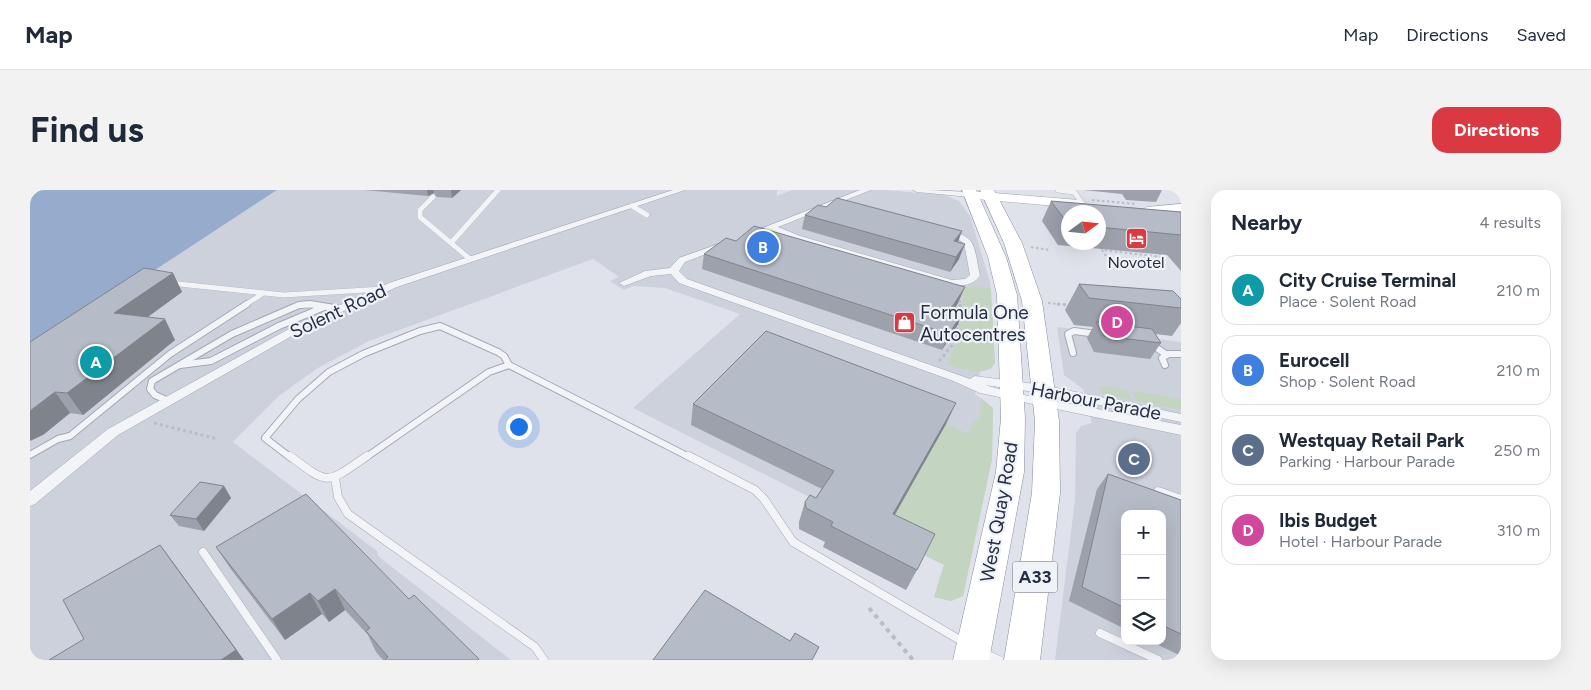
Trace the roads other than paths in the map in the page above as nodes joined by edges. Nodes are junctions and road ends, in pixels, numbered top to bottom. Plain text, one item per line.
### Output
1 (498, 190) edge
2 (681, 190) edge
3 (866, 190) edge
4 (917, 190) edge
5 (979, 193) edge
6 (1057, 196) edge
7 (433, 197) dead end
8 (840, 201) junction
9 (1089, 205) edge
10 (632, 206) junction
11 (855, 206) edge
12 (1131, 209) edge
13 (1147, 211) junction
14 (1180, 214) edge
15 (647, 215) dead end
16 (999, 215) junction
17 (771, 228) junction
18 (932, 228) edge
19 (452, 243) junction
20 (470, 259) junction
21 (674, 271) junction
22 (164, 282) edge
23 (624, 283) dead end
24 (384, 289) junction
25 (262, 294) junction
26 (325, 306) junction
27 (340, 309) junction
28 (1104, 335) edge
29 (1143, 340) edge
30 (1073, 353) dead end
31 (1181, 354) edge
32 (1167, 355) junction
33 (509, 365) junction
34 (1165, 365) dead end
35 (175, 366) junction
36 (1012, 391) junction
37 (1044, 397) junction
38 (166, 400) junction
39 (1181, 418) edge
40 (1181, 430) edge
41 (30, 455) edge
42 (335, 478) junction
43 (1158, 491) edge
44 (1181, 499) edge
45 (30, 500) edge
46 (203, 552) dead end
47 (1100, 633) dead end
48 (981, 656) edge
49 (277, 660) edge
50 (544, 660) edge
51 (1022, 660) edge
52 (1158, 660) edge

1 - 19 lane
2 - 10 street, Solent Road
3 - 8 street
4 - 5 street
5 - 6 main road
5 - 16 highway, West Quay Road / A33
5 - 36 highway, West Quay Road / A33
6 - 9 main road
6 - 16 main road
7 - 19 lane
8 - 11 street
8 - 17 street
10 - 15 lane
10 - 20 street, Solent Road
12 - 13 main road
13 - 14 main road
13 - 14 main road
16 - 37 highway, West Quay Road / A33
17 - 18 street
17 - 21 street
19 - 20 lane
20 - 24 street, Solent Road
21 - 23 street
21 - 36 street, Harbour Parade
22 - 25 lane
24 - 25 lane
24 - 27 street, Solent Road
25 - 41 lane
26 - 27 lane
26 - 35 lane
26 - 35 lane
27 - 38 street, Solent Road
28 - 30 lane
29 - 32 lane
31 - 32 lane
32 - 34 lane
33 - 42 lane
33 - 42 lane
33 - 48 lane
35 - 38 lane
36 - 37 street, Harbour Parade
36 - 48 highway, West Quay Road / A33
37 - 39 street, Harbour Parade
37 - 40 street, Harbour Parade
37 - 51 highway, West Quay Road / A33
38 - 45 street, Solent Road
42 - 50 lane
43 - 44 lane
46 - 49 lane
47 - 52 lane

